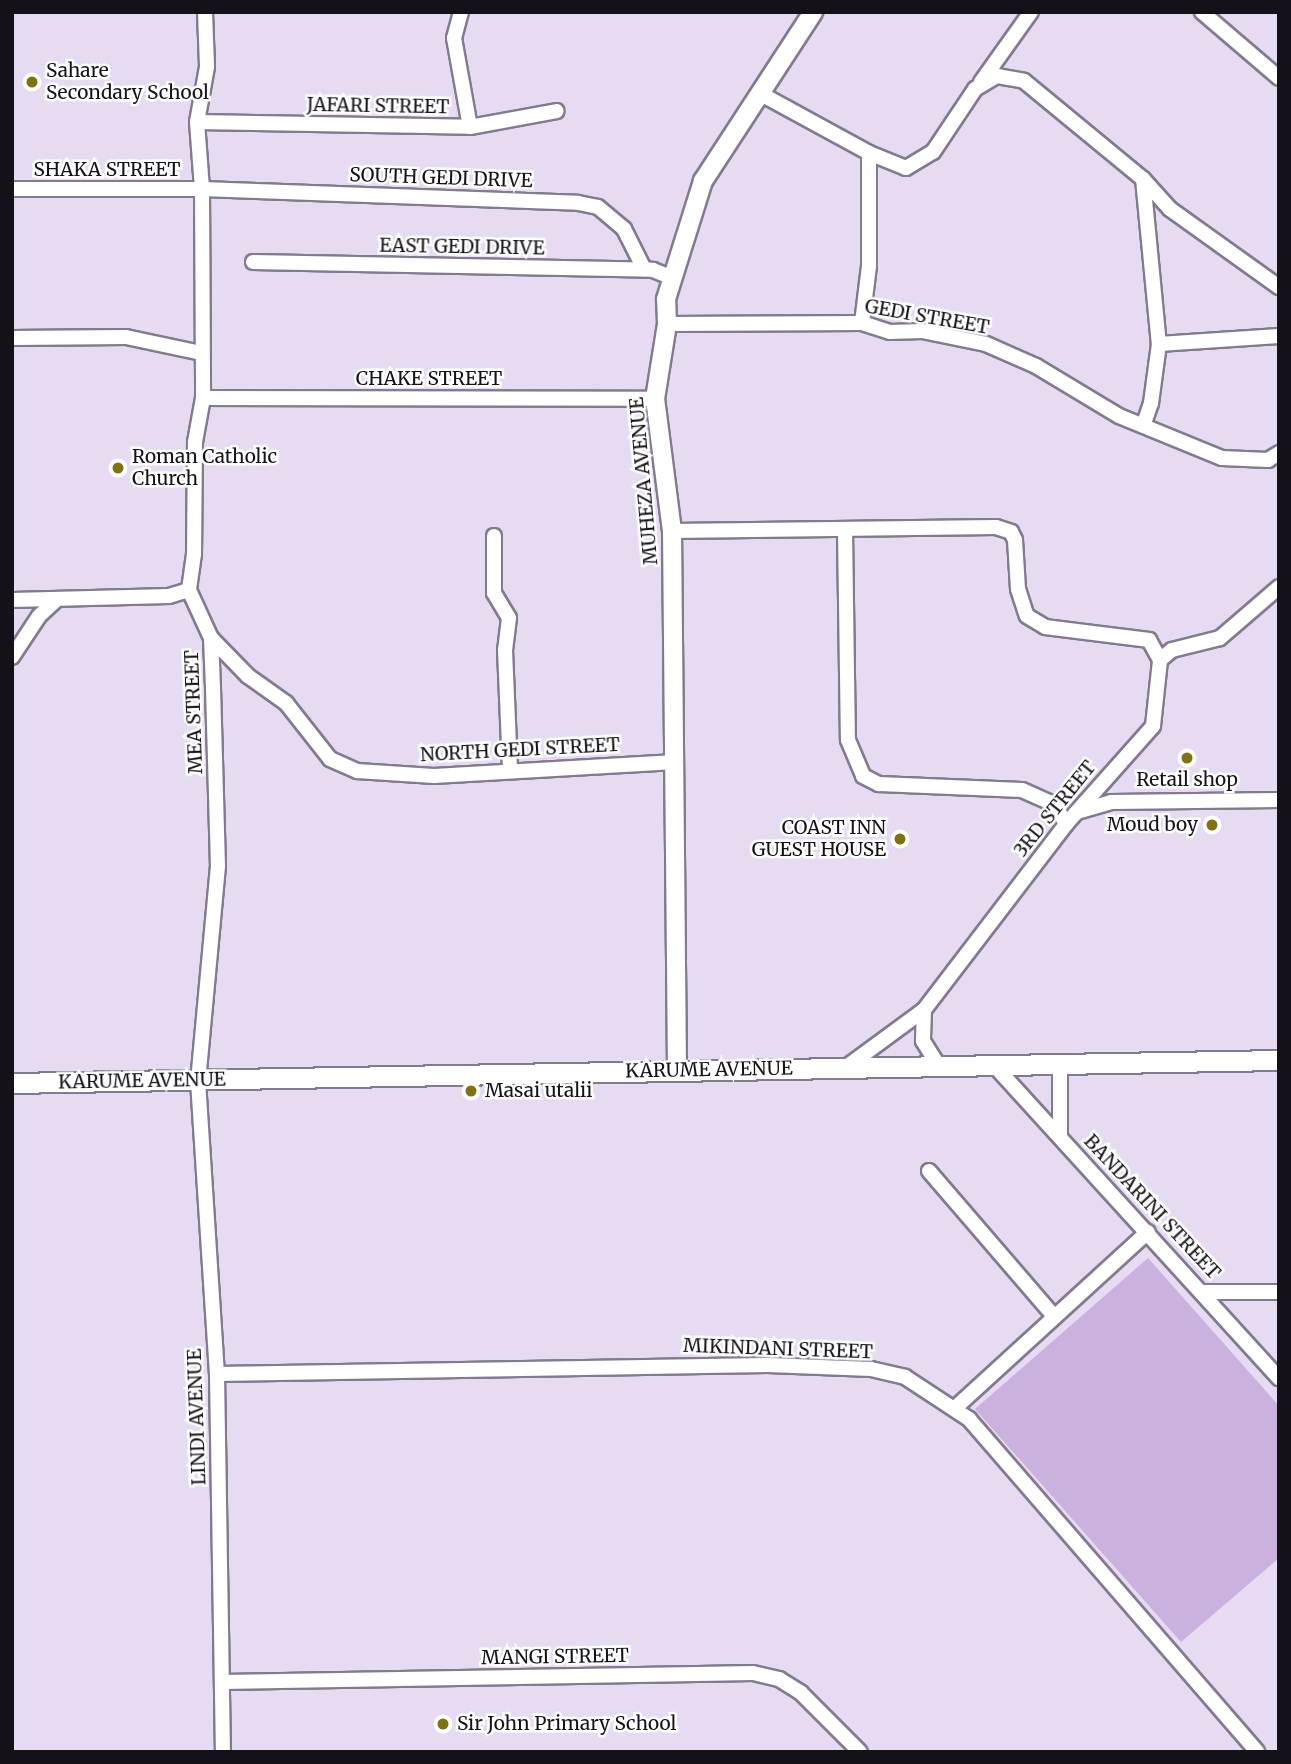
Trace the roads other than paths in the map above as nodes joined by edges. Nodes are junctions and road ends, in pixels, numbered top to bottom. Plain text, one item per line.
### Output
1 (205, 12) edge
2 (461, 12) edge
3 (813, 12) edge
4 (1031, 12) edge
5 (1202, 12) edge
6 (1279, 78) edge
7 (975, 89) junction
8 (761, 94) junction
9 (557, 111) dead end
10 (197, 122) junction
11 (470, 127) junction
12 (869, 153) junction
13 (1143, 179) junction
14 (12, 189) edge
15 (202, 189) junction
16 (253, 262) dead end
17 (644, 270) junction
18 (670, 277) junction
19 (1279, 287) edge
20 (862, 323) junction
21 (667, 324) junction
22 (1279, 336) edge
23 (12, 338) edge
24 (1158, 344) junction
25 (201, 353) junction
26 (203, 398) junction
27 (655, 399) junction
28 (1143, 426) junction
29 (1279, 453) edge
30 (845, 530) junction
31 (672, 531) junction
32 (494, 536) dead end
33 (1279, 587) edge
34 (189, 590) junction
35 (12, 600) edge
36 (56, 600) junction
37 (211, 638) junction
38 (12, 657) edge
39 (1160, 660) junction
40 (676, 762) junction
41 (510, 768) junction
42 (1279, 800) edge
43 (1077, 812) junction
44 (1066, 824) junction
45 (924, 1010) junction
46 (1279, 1060) edge
47 (937, 1063) junction
48 (1060, 1063) junction
49 (993, 1065) junction
50 (845, 1068) junction
51 (677, 1070) junction
52 (198, 1081) junction
53 (12, 1083) edge
54 (1060, 1134) junction
55 (929, 1171) dead end
56 (1149, 1232) junction
57 (1205, 1292) junction
58 (1279, 1292) edge
59 (1053, 1315) junction
60 (217, 1374) junction
61 (1279, 1378) edge
62 (955, 1408) junction
63 (222, 1682) junction
64 (223, 1752) edge
65 (860, 1752) edge
66 (1257, 1752) edge

1 - 10 street
2 - 11 street
3 - 8 street, MUHEZA AVENUE
4 - 7 street
5 - 6 street
7 - 12 street
7 - 13 street
8 - 12 street
8 - 18 street, MUHEZA AVENUE
9 - 11 street, JAFARI STREET
10 - 11 street, JAFARI STREET
10 - 15 street
12 - 20 street
13 - 19 street
13 - 24 street
14 - 15 street, SHAKA STREET
15 - 17 street, SOUTH GEDI DRIVE
15 - 25 street
16 - 17 street, EAST GEDI DRIVE
17 - 18 street, EAST GEDI DRIVE
18 - 21 street, MUHEZA AVENUE
20 - 21 street, GEDI STREET
20 - 28 street, GEDI STREET
21 - 27 street, MUHEZA AVENUE
22 - 24 street
23 - 25 street
24 - 28 street
25 - 26 street
26 - 27 street, CHAKE STREET
26 - 34 street
27 - 31 street, MUHEZA AVENUE
28 - 29 street, GEDI STREET
30 - 31 street
30 - 39 street
30 - 44 street
31 - 40 street, MUHEZA AVENUE
32 - 41 street
33 - 39 street
34 - 36 street
34 - 37 street, MEA STREET
35 - 36 street
36 - 38 street
37 - 41 street, NORTH GEDI STREET
37 - 52 street, MEA STREET
39 - 43 street, 3RD STREET
40 - 41 street, NORTH GEDI STREET
40 - 51 street, MUHEZA AVENUE
42 - 43 street
43 - 44 street, 3RD STREET
44 - 45 street, 3RD STREET
45 - 47 street
45 - 50 street, 3RD STREET
46 - 48 main road, KARUME AVENUE
47 - 49 main road, KARUME AVENUE
47 - 50 main road, KARUME AVENUE
48 - 49 main road, KARUME AVENUE
48 - 54 street
49 - 54 street, BANDARINI STREET
50 - 51 main road, KARUME AVENUE
51 - 52 main road, KARUME AVENUE
52 - 53 main road, KARUME AVENUE
52 - 60 street, LINDI AVENUE
54 - 56 street, BANDARINI STREET
55 - 59 street
56 - 57 street, BANDARINI STREET
56 - 59 street
57 - 58 street
57 - 61 street, BANDARINI STREET
59 - 62 street
60 - 62 street, MIKINDANI STREET
60 - 63 street, LINDI AVENUE
62 - 66 street, MIKINDANI STREET
63 - 64 street, LINDI AVENUE
63 - 65 street, MANGI STREET

